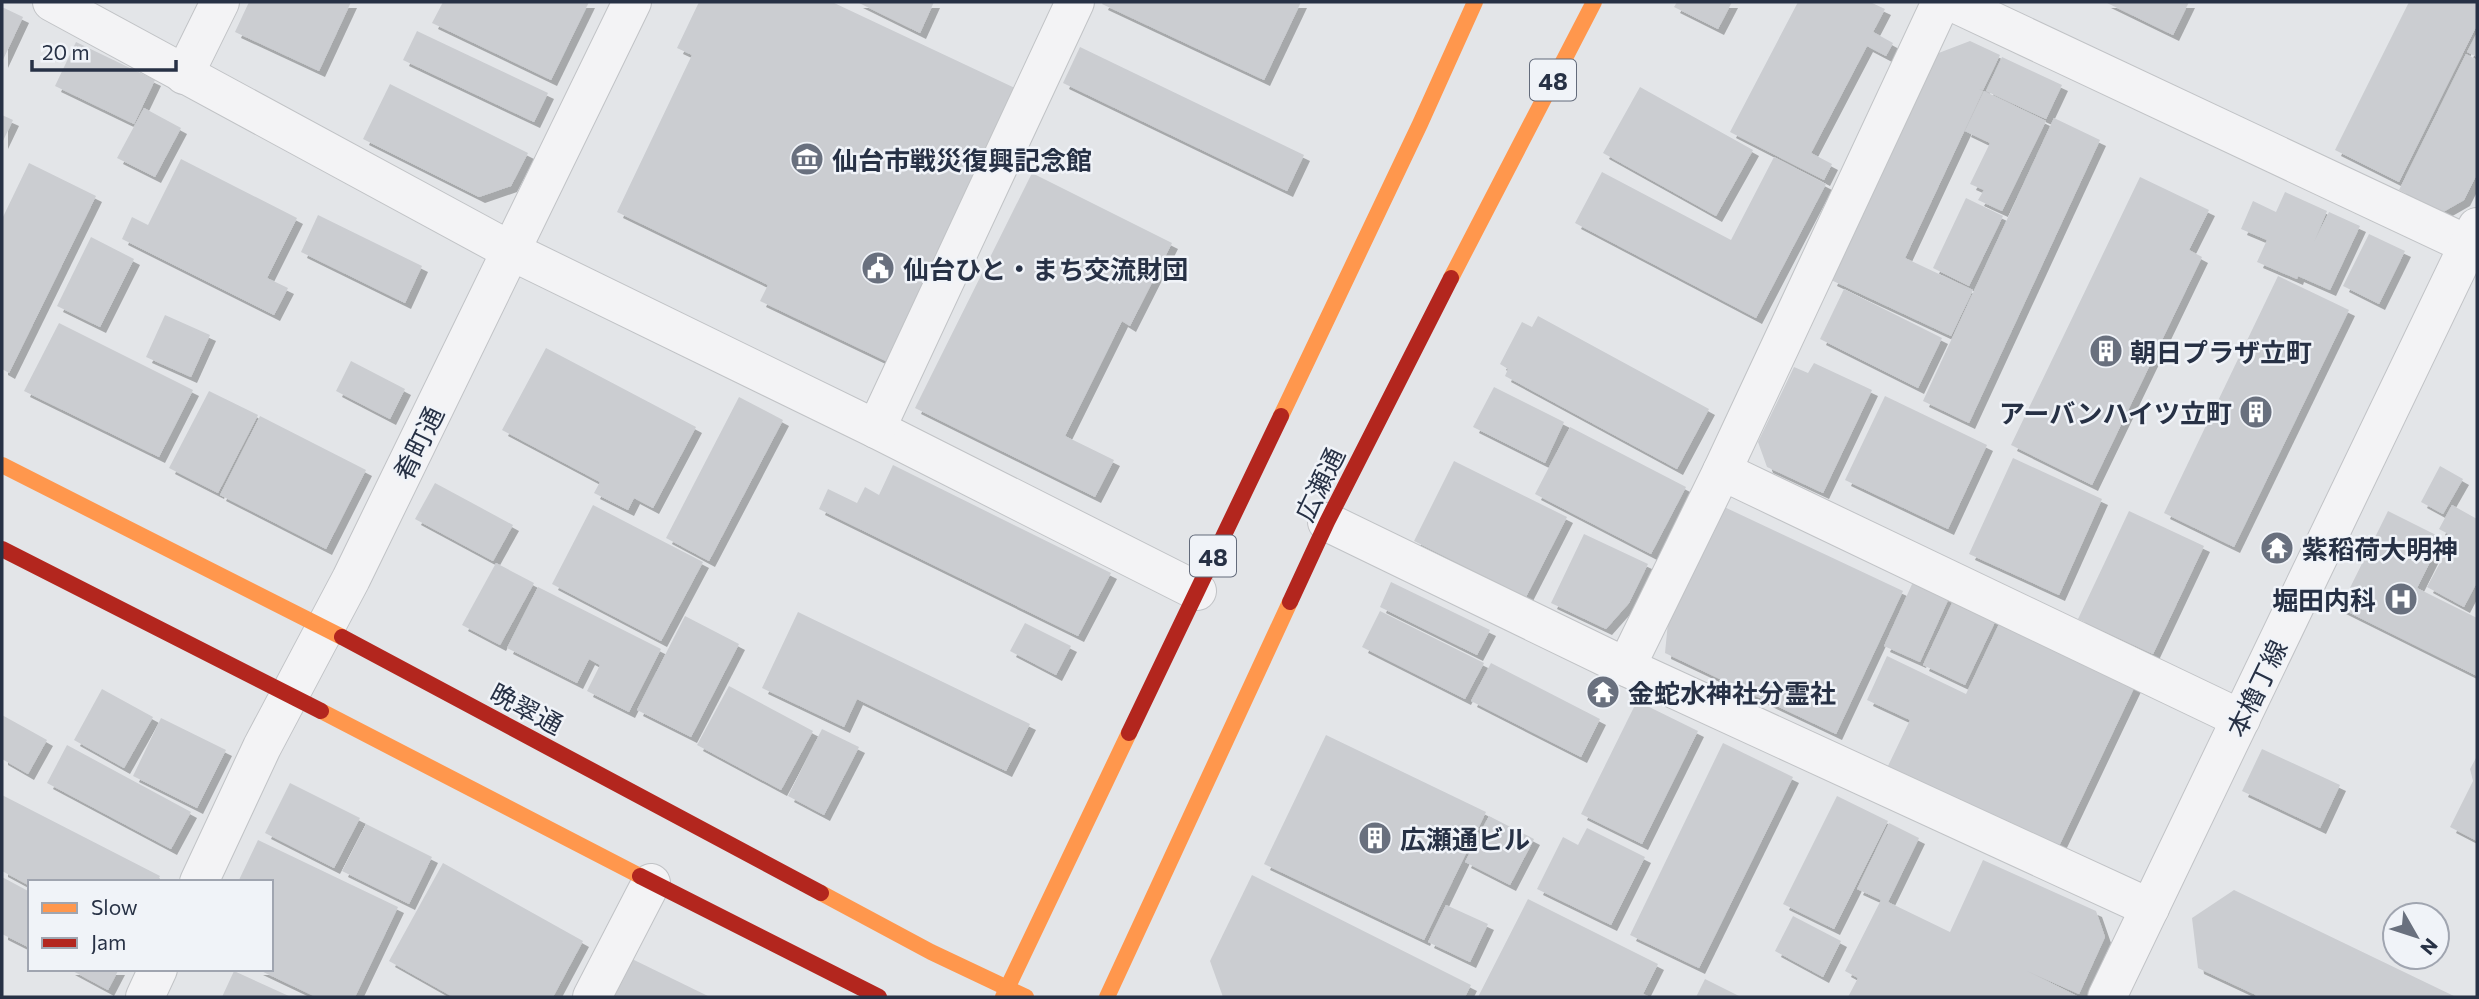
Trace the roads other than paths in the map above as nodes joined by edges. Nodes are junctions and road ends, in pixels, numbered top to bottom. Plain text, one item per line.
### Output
1 (52, 2) edge
2 (220, 2) edge
3 (632, 2) edge
4 (1075, 2) edge
5 (1475, 2) edge
6 (1490, 2) edge
7 (1594, 2) edge
8 (1941, 2) edge
9 (1952, 2) edge
10 (1555, 41) dead end
11 (184, 75) junction
12 (1420, 124) junction
13 (1511, 158) junction
14 (2474, 240) edge
15 (511, 251) junction
16 (876, 429) junction
17 (2, 466) edge
18 (1722, 471) junction
19 (1327, 522) junction
20 (2, 549) edge
21 (1197, 591) junction
22 (325, 628) junction
23 (1626, 667) junction
24 (290, 694) junction
25 (2241, 719) junction
26 (201, 880) edge
27 (651, 883) junction
28 (2150, 908) junction
29 (157, 971) edge
30 (1005, 993) edge
31 (145, 997) edge
32 (592, 997) edge
33 (879, 997) edge
34 (1026, 997) edge
35 (1107, 997) edge
36 (2107, 997) edge

1 - 11 street
2 - 11 street
3 - 15 street, 肴町通
4 - 16 street
5 - 12 main road, 48
6 - 12 main road, 48
7 - 13 main road, 広瀬通 / 48
8 - 18 street
9 - 14 street
10 - 13 main road, 48
11 - 15 street
12 - 21 main road, 48
13 - 19 main road, 広瀬通 / 48
14 - 25 street, 本櫓丁線
15 - 16 street
15 - 22 street, 肴町通
16 - 21 street
17 - 22 main road, 晩翠通
18 - 23 street
18 - 25 street
19 - 23 street
19 - 35 main road, 広瀬通 / 48
20 - 24 main road
21 - 30 main road, 48
22 - 24 street, 肴町通
22 - 30 main road, 晩翠通
23 - 28 street
24 - 26 street, 肴町通
24 - 27 main road
25 - 28 street, 本櫓丁線
27 - 32 street
27 - 33 main road
28 - 36 street, 本櫓丁線
29 - 31 street
30 - 34 main road, 晩翠通

